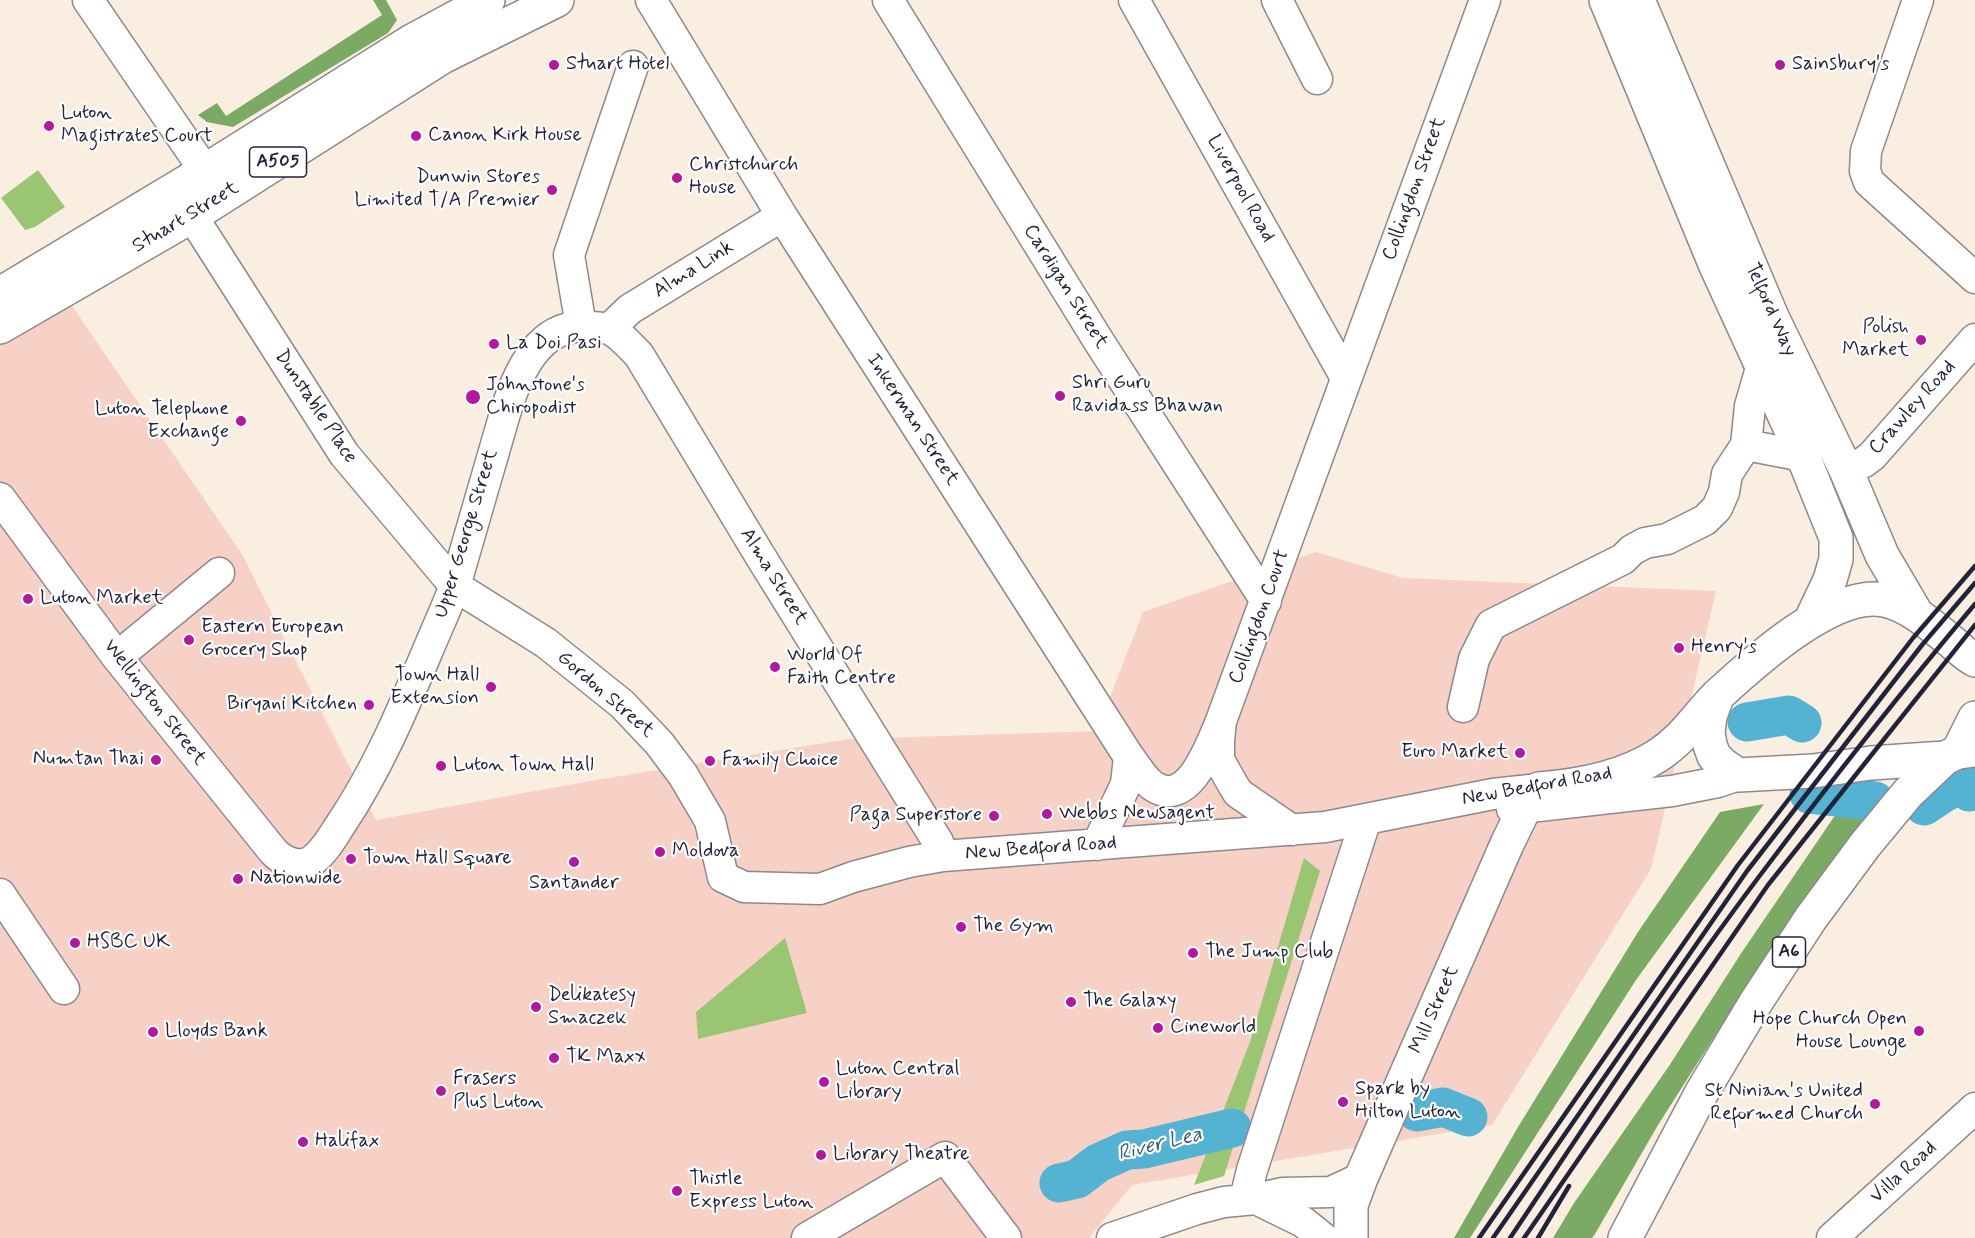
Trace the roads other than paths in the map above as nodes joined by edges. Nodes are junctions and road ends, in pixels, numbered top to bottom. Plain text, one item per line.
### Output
1 (88, 0) edge
2 (488, 0) edge
3 (557, 0) edge
4 (651, 0) edge
5 (888, 0) edge
6 (1134, 0) edge
7 (1277, 0) edge
8 (1485, 0) edge
9 (1606, 0) edge
10 (1638, 0) edge
11 (1918, 0) edge
12 (633, 66) dead end
13 (1317, 79) dead end
14 (205, 171) junction
15 (192, 216) junction
16 (782, 216) junction
17 (1975, 278) edge
18 (0, 294) edge
19 (0, 327) edge
20 (595, 327) junction
21 (1975, 339) edge
22 (1761, 368) junction
23 (1346, 378) junction
24 (1746, 445) junction
25 (1803, 456) junction
26 (1846, 470) junction
27 (0, 498) edge
28 (219, 573) dead end
29 (455, 586) junction
30 (1266, 601) junction
31 (1916, 613) junction
32 (1810, 621) junction
33 (117, 657) junction
34 (1974, 663) edge
35 (1717, 696) junction
36 (1463, 707) dead end
37 (1975, 718) edge
38 (1221, 721) junction
39 (1959, 754) edge
40 (1129, 757) junction
41 (1738, 775) junction
42 (1532, 798) junction
43 (1366, 819) junction
44 (1292, 830) junction
45 (328, 844) joint
46 (1097, 845) junction
47 (943, 856) junction
48 (723, 877) joint
49 (0, 894) edge
50 (64, 989) dead end
51 (1975, 1108) edge
52 (1356, 1191) junction
53 (1251, 1199) junction
54 (807, 1238) edge
55 (1006, 1238) edge
56 (1112, 1238) edge
57 (1323, 1238) edge
58 (1334, 1238) edge
59 (1351, 1238) edge
60 (1625, 1238) edge
61 (1832, 1238) edge

1 - 14 street
2 - 14 highway, Stuart Street / A505
3 - 15 highway, Stuart Street / A505
4 - 16 street, Inkerman Street
5 - 30 street, Cardigan Street
6 - 23 street, Liverpool Road
7 - 13 street
8 - 23 street, Collingdon Street
9 - 22 highway, Telford Way
10 - 26 highway, Telford Way
11 - 17 street
12 - 20 street
14 - 18 highway, Stuart Street / A505
15 - 19 highway, Stuart Street / A505
15 - 29 street, Dunstable Place
16 - 20 street, Alma Link
16 - 40 street, Inkerman Street
20 - 29 street, Upper George Street
20 - 47 street, Alma Street
21 - 26 street, Crawley Road
22 - 24 street
22 - 25 highway, Telford Way
23 - 30 street, Collingdon Court
24 - 25 street
24 - 36 street
25 - 32 highway, Telford Way
26 - 31 highway, Telford Way
27 - 33 street, Wellington Street
28 - 33 street
29 - 45 street, Upper George Street
29 - 48 street, Gordon Street
30 - 38 street, Collingdon Court
31 - 32 highway, New Bedford Road
31 - 34 highway
32 - 35 highway, New Bedford Road
33 - 45 street, Wellington Street
35 - 41 highway
35 - 42 highway, New Bedford Road
37 - 39 highway
38 - 40 street, Inkerman Street
38 - 44 street, Collingdon Court
39 - 41 highway
39 - 60 highway, A6
40 - 46 street
41 - 42 street, New Bedford Road
42 - 43 street, New Bedford Road
42 - 52 highway, Mill Street
43 - 44 street, New Bedford Road
43 - 53 street
44 - 46 street, New Bedford Road
46 - 47 street, New Bedford Road
47 - 48 street, New Bedford Road
49 - 50 street
51 - 61 street, Villa Road
52 - 53 street
52 - 58 street
52 - 59 highway, Mill Street
53 - 56 street
53 - 57 street
54 - 55 street

